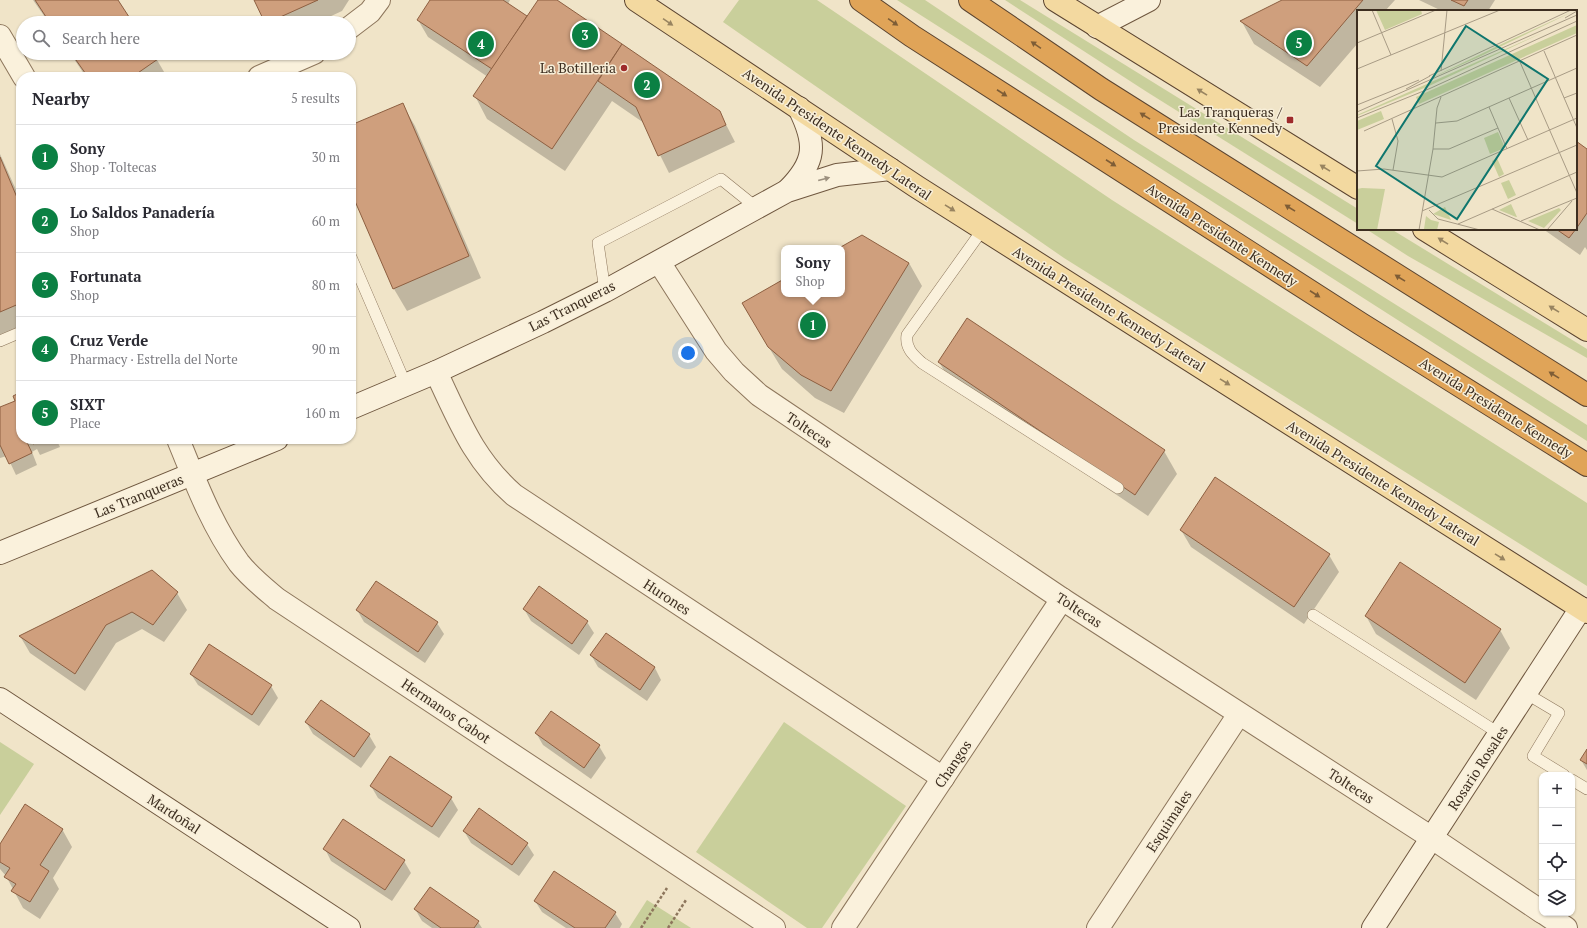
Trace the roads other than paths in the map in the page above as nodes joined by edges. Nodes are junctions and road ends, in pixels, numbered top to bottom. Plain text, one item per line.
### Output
1 (379, 0) edge
2 (636, 0) edge
3 (861, 0) edge
4 (970, 0) edge
5 (1055, 0) edge
6 (1149, 0) edge
7 (356, 23) edge
8 (1097, 27) junction
9 (0, 36) edge
10 (298, 60) edge
11 (21, 72) edge
12 (270, 72) edge
13 (799, 108) junction
14 (890, 169) junction
15 (1357, 187) edge
16 (787, 191) junction
17 (757, 208) junction
18 (983, 229) junction
19 (1426, 230) edge
20 (659, 262) junction
21 (356, 269) edge
22 (605, 291) junction
23 (1587, 330) edge
24 (16, 334) edge
25 (0, 341) edge
26 (436, 372) junction
27 (406, 384) junction
28 (1587, 396) edge
29 (356, 406) edge
30 (180, 444) edge
31 (265, 444) edge
32 (1587, 465) edge
33 (193, 475) junction
34 (1118, 488) dead end
35 (0, 553) edge
36 (1062, 599) junction
37 (1584, 610) edge
38 (1313, 615) dead end
39 (1527, 694) junction
40 (0, 699) edge
41 (1239, 714) junction
42 (1500, 734) junction
43 (1559, 772) edge
44 (943, 778) junction
45 (1575, 782) edge
46 (1587, 789) edge
47 (1432, 838) junction
48 (1539, 909) edge
49 (1549, 916) edge
50 (349, 928) edge
51 (774, 928) edge
52 (844, 928) edge
53 (1098, 928) edge
54 (1373, 928) edge
55 (1566, 928) edge

1 - 7 street
2 -> 13 main road, Avenida Presidente Kennedy Lateral
3 -> 32 highway, Avenida Presidente Kennedy
28 -> 4 highway
5 - 8 main road
6 - 8 street
15 -> 8 main road
9 - 11 street
10 - 12 street
13 - 14 main road, Avenida Presidente Kennedy Lateral
13 - 16 street, Las Tranqueras
16 -> 14 street, Las Tranqueras
14 -> 18 main road, Avenida Presidente Kennedy Lateral
16 - 17 street, Las Tranqueras
17 - 20 street, Las Tranqueras
17 - 22 lane
18 - 34 lane
18 -> 37 main road, Avenida Presidente Kennedy Lateral
23 -> 19 main road
20 - 22 street, Las Tranqueras
20 - 36 street, Toltecas
21 - 27 lane
22 - 26 street, Las Tranqueras
24 - 25 lane
26 - 27 street, Las Tranqueras
26 - 44 street, Hurones
27 - 29 street, Las Tranqueras
30 - 33 street, Hermanos Cabot
31 - 33 street, Las Tranqueras
33 - 35 street, Las Tranqueras
33 - 51 street, Hermanos Cabot
36 - 41 street, Toltecas
36 - 44 street, Changos
37 - 39 street, Rosario Rosales
38 - 42 lane
39 - 42 street, Rosario Rosales
39 - 43 lane
40 - 50 street, Mardoñal
41 - 47 street, Toltecas
41 - 53 street, Esquimales
42 - 47 street, Rosario Rosales
44 - 52 street, Changos
45 - 46 lane
47 - 48 street, Toltecas
47 - 54 street, Rosario Rosales
49 - 55 street, Toltecas

